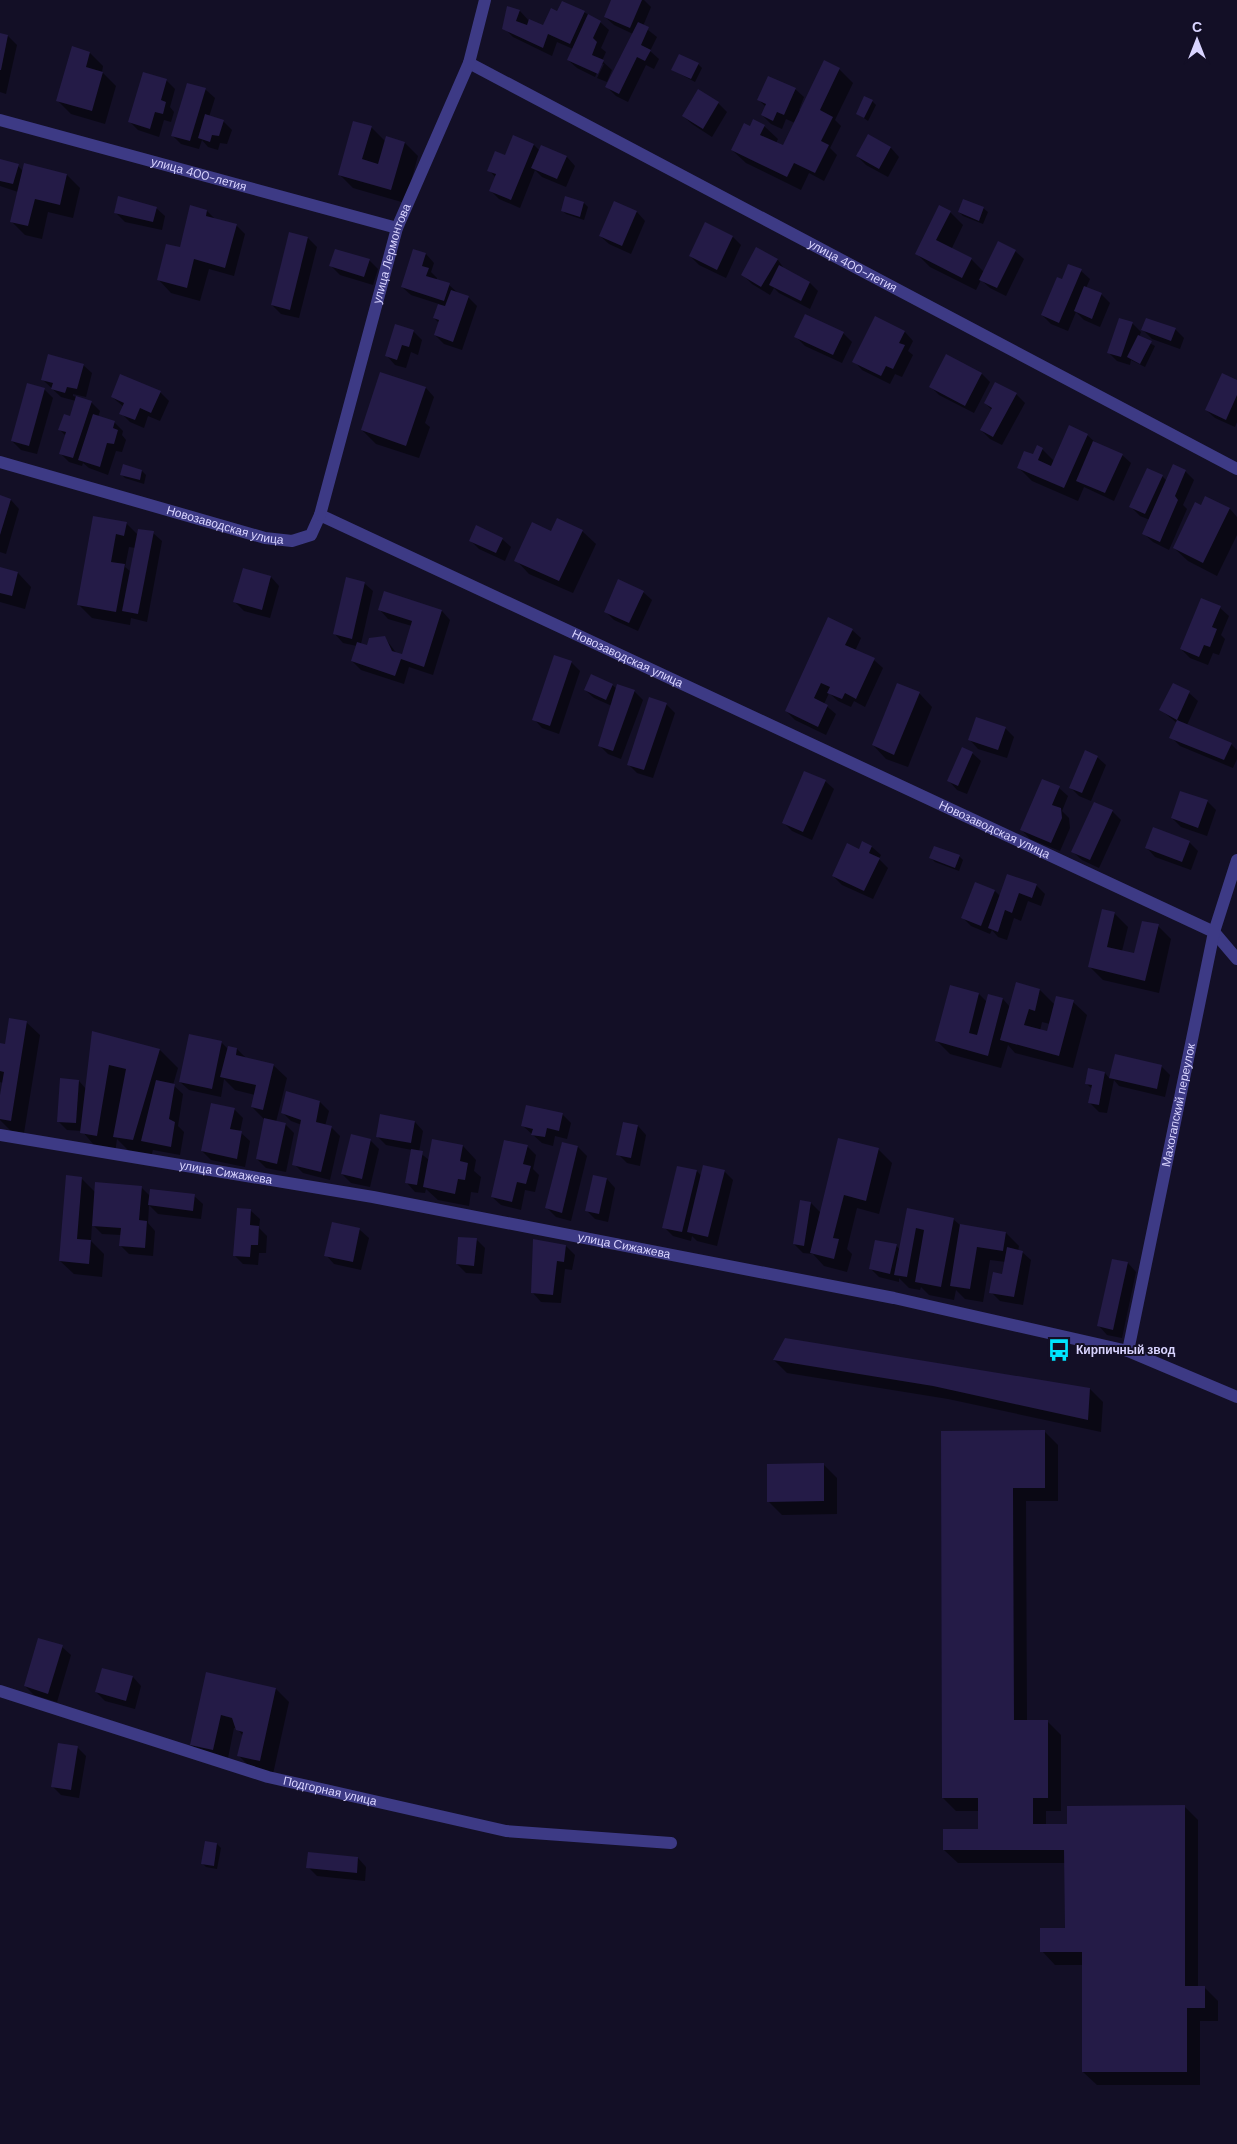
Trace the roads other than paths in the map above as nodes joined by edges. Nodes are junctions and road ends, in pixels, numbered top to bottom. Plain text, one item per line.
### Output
1 (485, 0) edge
2 (469, 63) junction
3 (0, 120) edge
4 (397, 228) junction
5 (0, 462) edge
6 (1237, 469) edge
7 (320, 515) junction
8 (1237, 860) edge
9 (1214, 932) junction
10 (1237, 959) edge
11 (0, 1134) edge
12 (1128, 1351) junction
13 (1237, 1397) edge
14 (0, 1691) edge
15 (671, 1843) dead end

1 - 2 street, улица Лермонтова
2 - 4 street, улица Лермонтова
2 - 6 street, улица 400-летия
3 - 4 street, улица 400-летия
4 - 7 street, улица Лермонтова
5 - 7 street, Новозаводская улица
7 - 9 street, Новозаводская улица
8 - 9 street, Махогапский переулок
9 - 10 street, Новозаводская улица
9 - 12 street, Махогапский переулок
11 - 12 street, улица Сижажева
12 - 13 street, улица Сижажева
14 - 15 street, Подгорная улица

